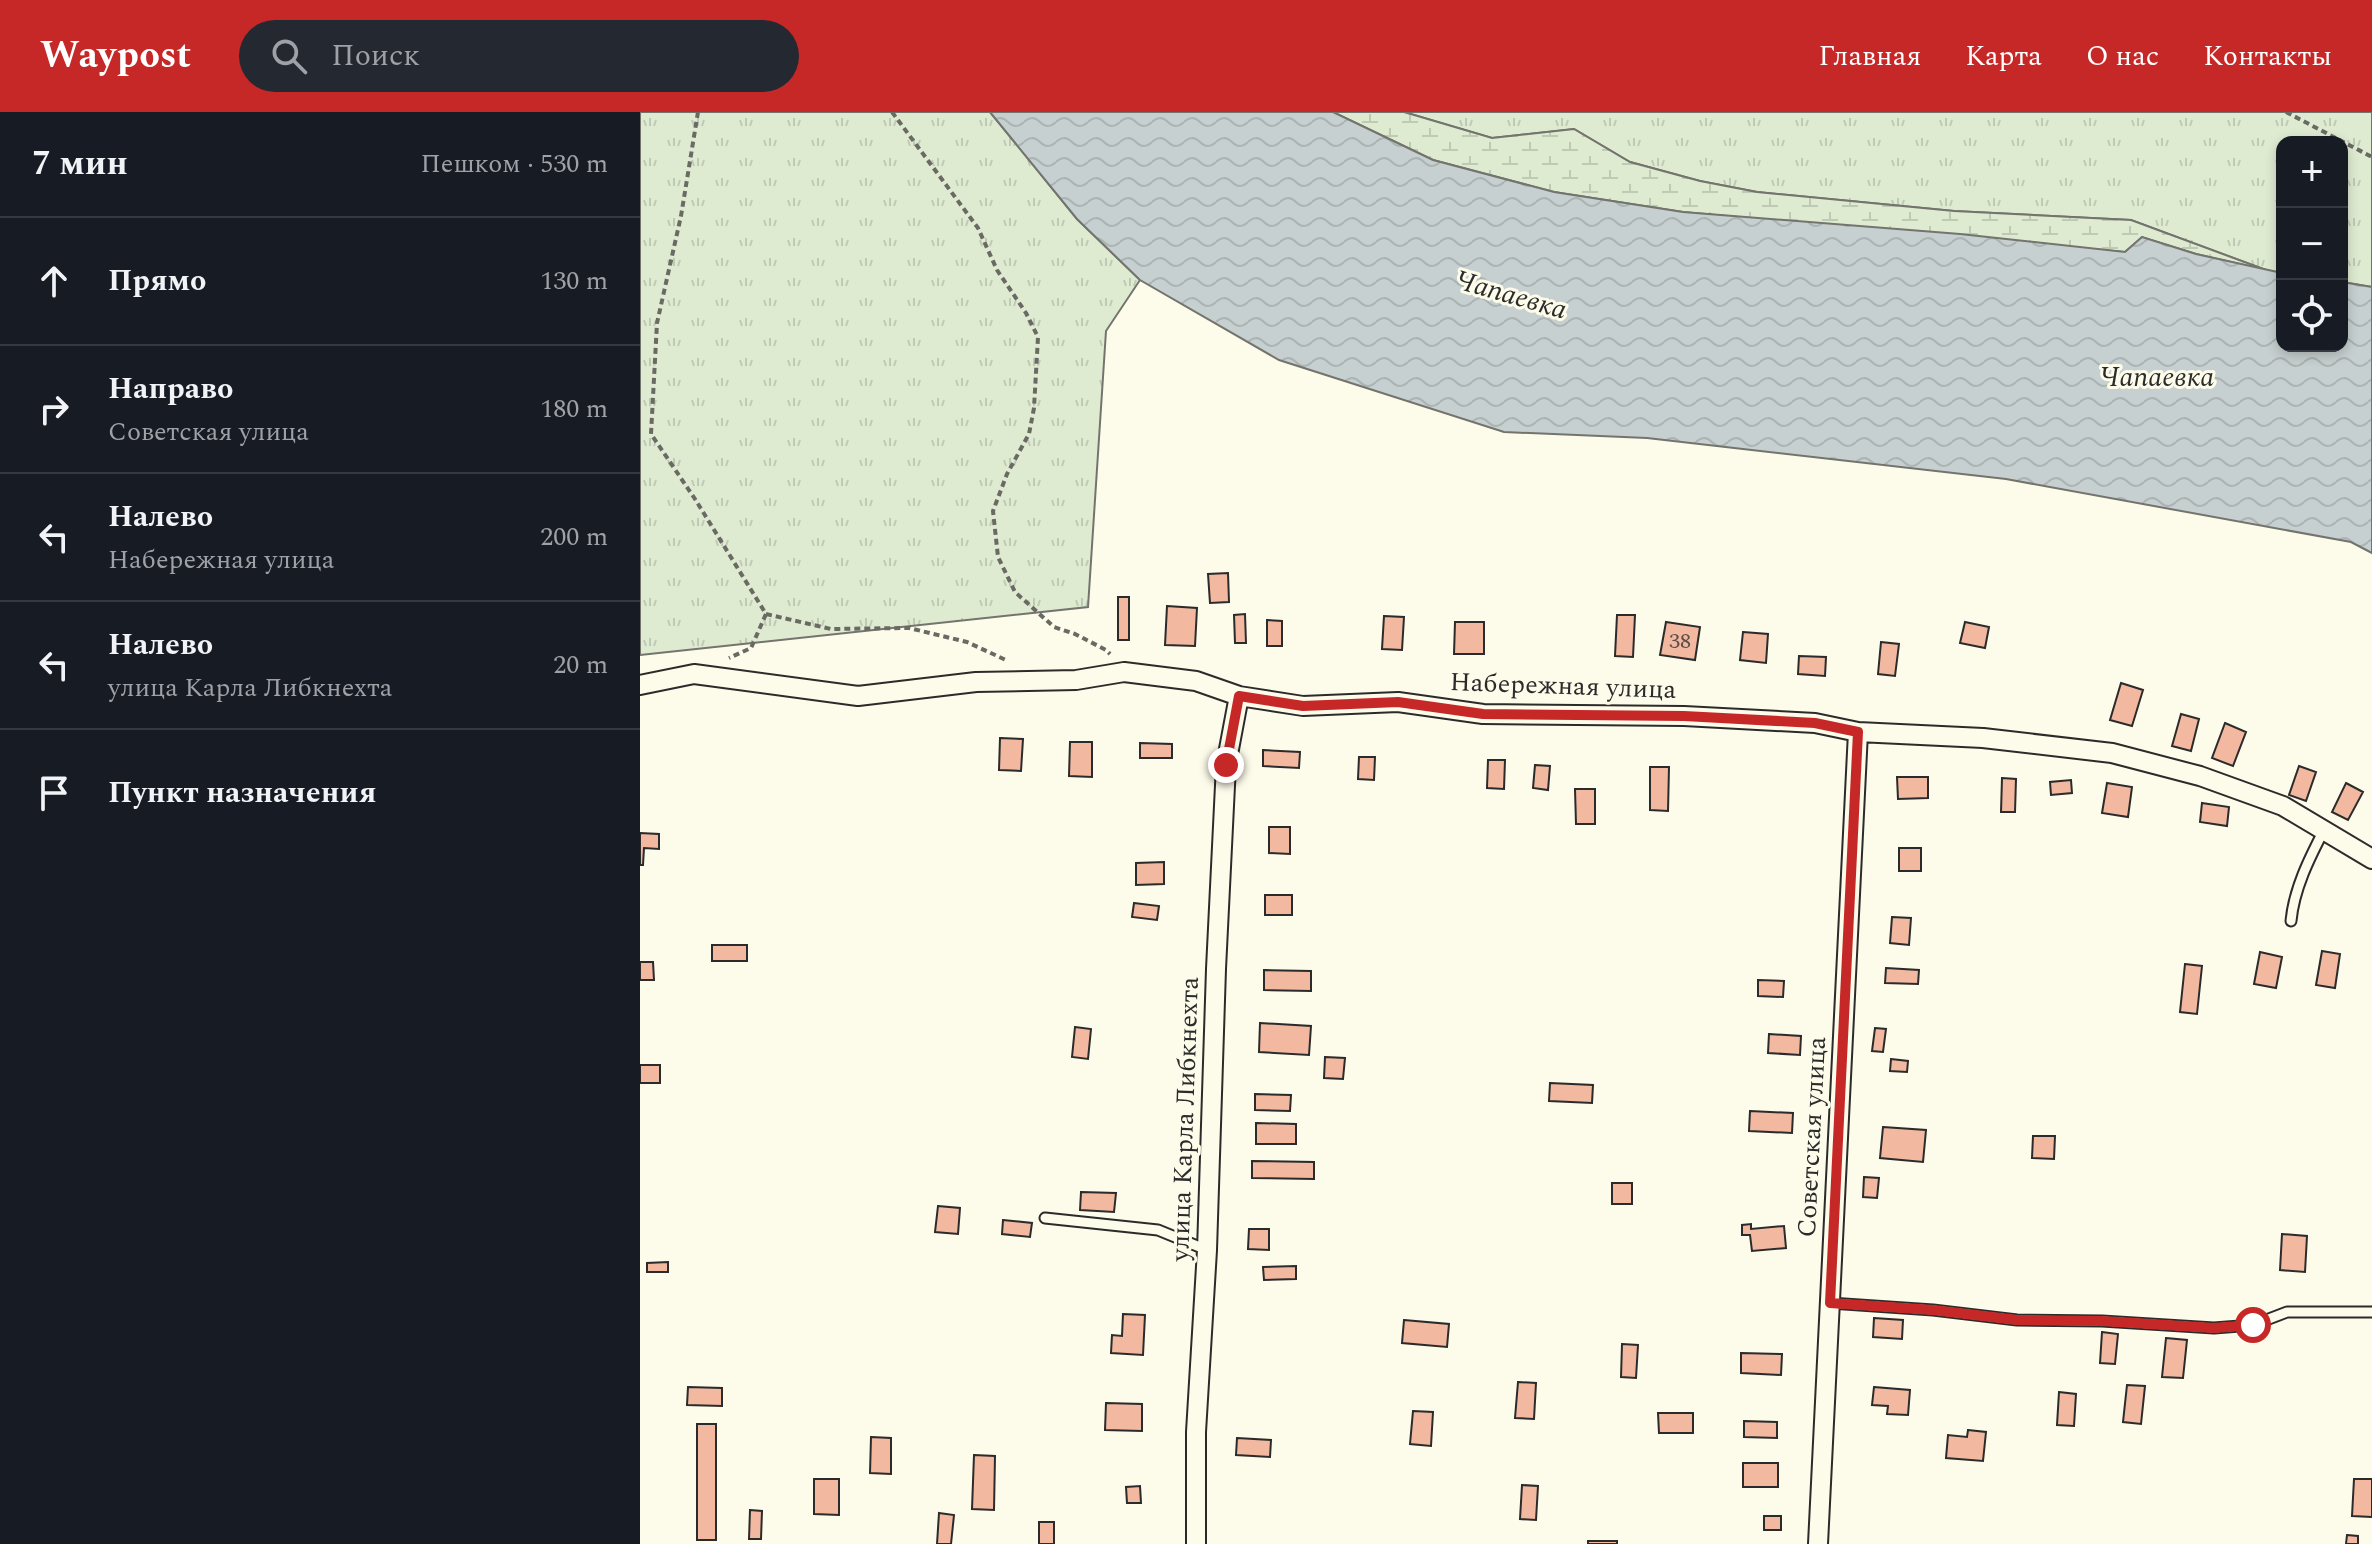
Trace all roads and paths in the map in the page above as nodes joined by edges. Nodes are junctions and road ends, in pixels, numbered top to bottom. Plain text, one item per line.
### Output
1 (698, 112) edge
2 (892, 112) edge
3 (2286, 112) edge
4 (2372, 157) edge
5 (766, 614) junction
6 (1008, 661) dead end
7 (1124, 672) junction
8 (694, 674) junction
9 (640, 685) edge
10 (1239, 696) junction
11 (1858, 732) junction
12 (2324, 830) junction
13 (2372, 859) edge
14 (2291, 921) dead end
15 (1045, 1218) dead end
16 (1207, 1250) junction
17 (1830, 1303) junction
18 (2372, 1312) edge
19 (1196, 1544) edge
20 (1818, 1544) edge

1 - 5 path
2 - 7 path
3 - 4 path
5 - 6 path
5 - 8 path
7 - 8 street, Набережная улица
7 - 10 street, Набережная улица
8 - 9 street, Набережная улица
10 - 11 street, Набережная улица
10 - 16 street, улица Карла Либкнехта
11 - 12 street, Набережная улица
11 - 17 street, Советская улица
12 - 13 street, Набережная улица
12 - 14 lane
15 - 16 lane
16 - 19 street, улица Карла Либкнехта
17 - 18 lane
17 - 20 street, Советская улица

